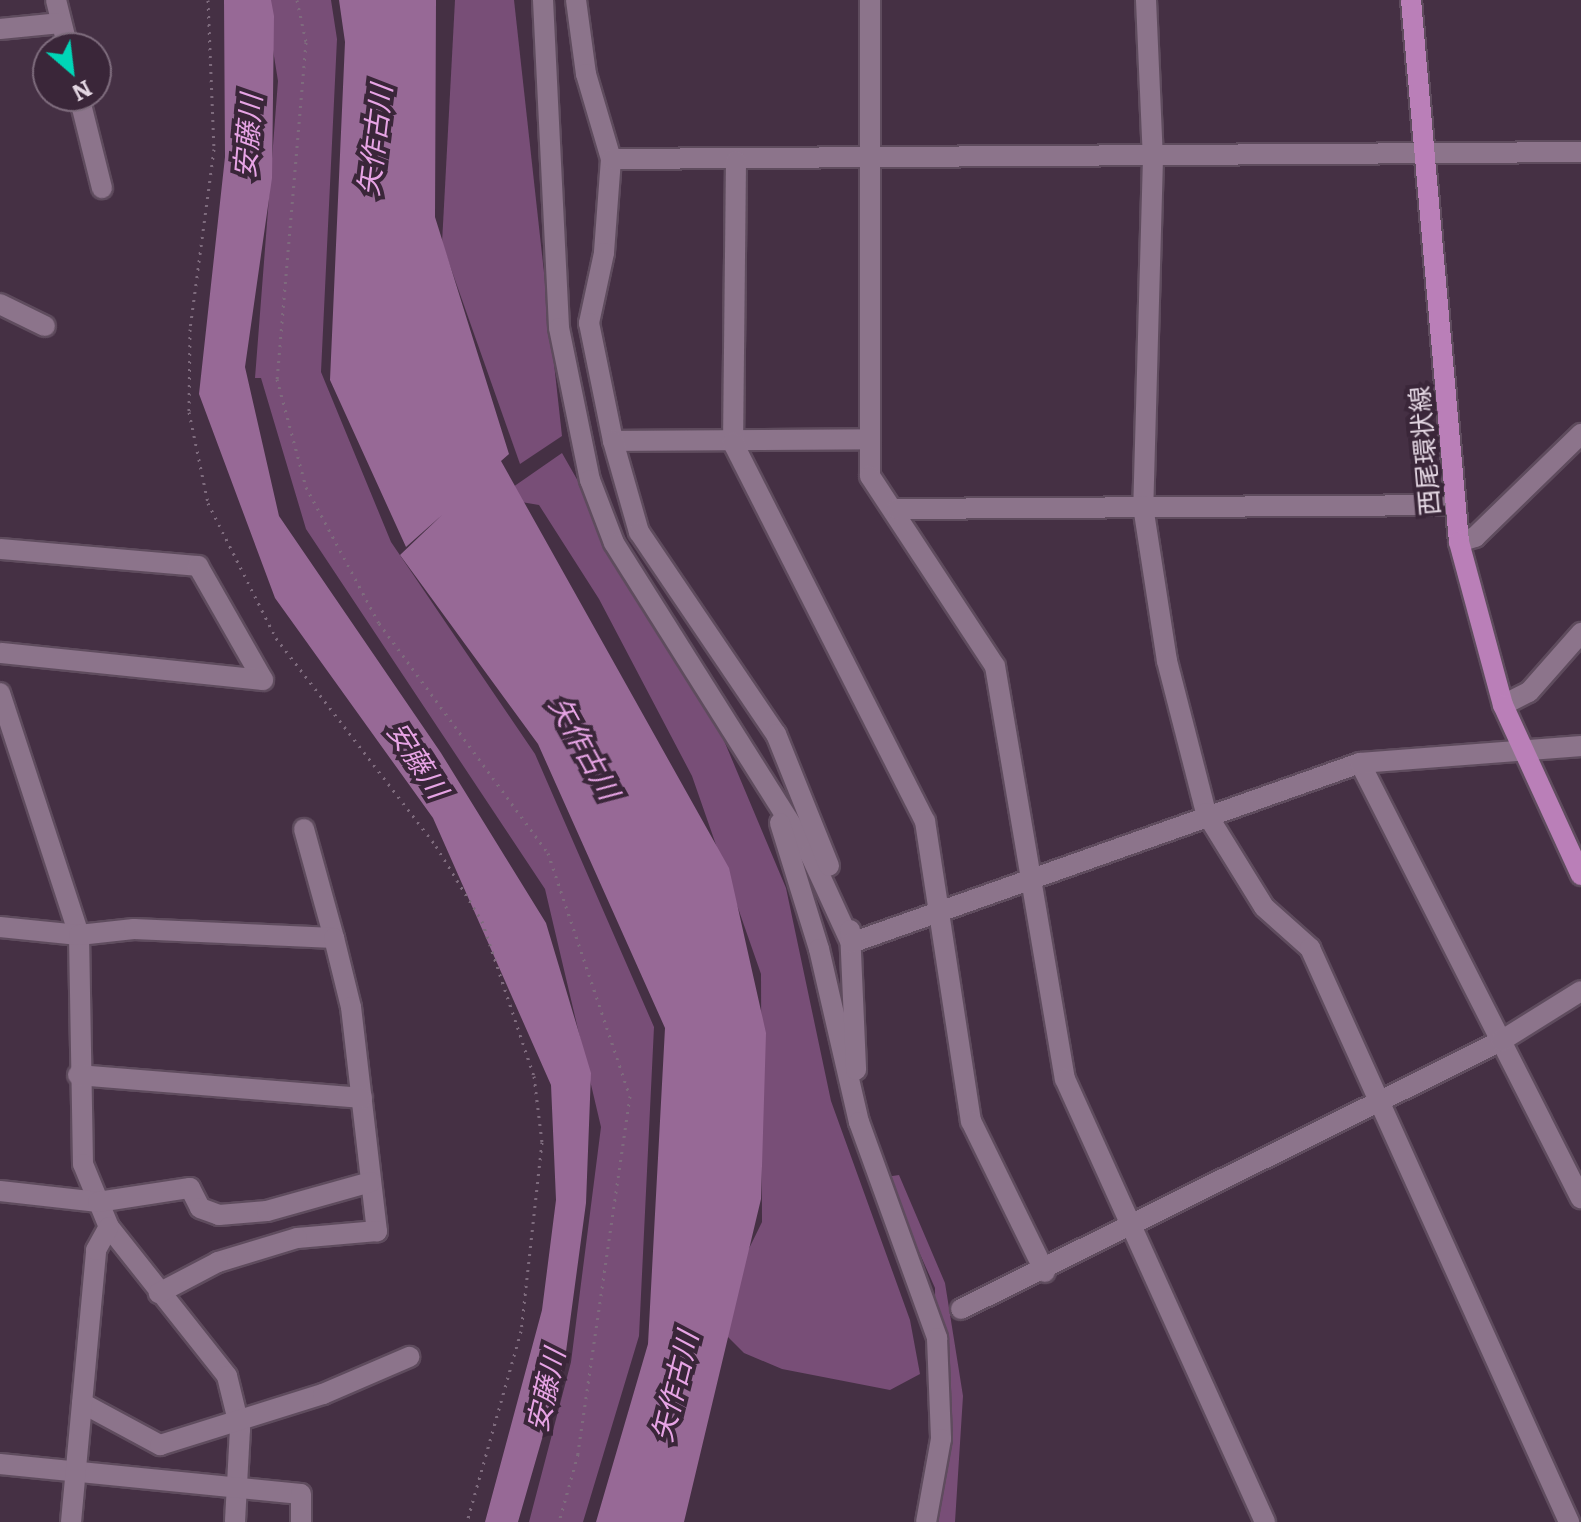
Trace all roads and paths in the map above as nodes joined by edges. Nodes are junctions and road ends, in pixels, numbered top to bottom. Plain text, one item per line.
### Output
1 (56, 0) edge
2 (208, 0) edge
3 (297, 0) edge
4 (543, 0) edge
5 (576, 0) edge
6 (870, 0) edge
7 (1146, 0) edge
8 (1411, 0) edge
9 (61, 23) junction
10 (0, 29) edge
11 (64, 32) edge
12 (83, 112) edge
13 (1581, 152) edge
14 (1423, 153) junction
15 (866, 155) junction
16 (1153, 158) junction
17 (611, 159) junction
18 (736, 161) junction
19 (102, 188) dead end
20 (0, 304) edge
21 (45, 326) dead end
22 (1581, 434) edge
23 (870, 439) junction
24 (613, 441) junction
25 (733, 443) junction
26 (1453, 505) junction
27 (1143, 506) junction
28 (897, 509) junction
29 (1459, 542) junction
30 (0, 549) edge
31 (1581, 633) edge
32 (0, 653) edge
33 (0, 693) edge
34 (1503, 705) junction
35 (1581, 746) edge
36 (1522, 751) junction
37 (1360, 763) junction
38 (769, 792) junction
39 (1206, 813) junction
40 (304, 829) dead end
41 (1581, 875) edge
42 (1028, 878) junction
43 (942, 912) junction
44 (0, 927) edge
45 (79, 935) junction
46 (334, 938) junction
47 (851, 943) junction
48 (1581, 991) edge
49 (1501, 1041) junction
50 (78, 1075) junction
51 (362, 1098) junction
52 (1377, 1100) junction
53 (859, 1122) junction
54 (371, 1182) junction
55 (0, 1191) edge
56 (1581, 1198) edge
57 (98, 1202) junction
58 (299, 1202) junction
59 (1132, 1221) junction
60 (109, 1227) junction
61 (306, 1236) junction
62 (1045, 1272) junction
63 (159, 1293) junction
64 (961, 1309) dead end
65 (409, 1357) dead end
66 (82, 1403) junction
67 (238, 1422) junction
68 (0, 1464) edge
69 (75, 1472) junction
70 (235, 1487) junction
71 (71, 1522) edge
72 (235, 1522) edge
73 (301, 1522) edge
74 (467, 1522) edge
75 (559, 1522) edge
76 (926, 1522) edge
77 (1265, 1522) edge
78 (1569, 1522) edge

1 - 9 street
2 - 74 path
3 - 75 path
4 - 38 street
5 - 17 street
6 - 15 street
7 - 16 street
8 - 14 main road, 西尾環状線
9 - 10 street
9 - 11 street
12 - 19 street
13 - 14 street
14 - 16 street
14 - 26 main road, 西尾環状線
15 - 16 street
15 - 18 street
15 - 23 street
16 - 27 street
17 - 18 street
17 - 24 street
18 - 25 street
20 - 21 street
22 - 29 street
23 - 25 street
23 - 28 street
24 - 25 street
24 - 47 street
25 - 43 street
26 - 27 street
26 - 29 main road, 西尾環状線
27 - 28 street
27 - 39 street
28 - 42 street
29 - 34 main road, 西尾環状線
30 - 32 street
31 - 34 street
33 - 45 street
34 - 36 main road, 西尾環状線
35 - 36 street
36 - 37 street
36 - 41 main road, 西尾環状線
37 - 39 street
37 - 49 street
38 - 47 street
38 - 53 street
39 - 42 street
39 - 52 street
40 - 46 street
42 - 43 street
42 - 59 street
43 - 47 street
43 - 62 street
44 - 45 street
45 - 46 street
45 - 50 street
46 - 51 street
47 - 53 street
48 - 49 street
49 - 52 street
49 - 56 street
50 - 51 street
50 - 57 street
51 - 54 street
52 - 59 street
52 - 78 street
53 - 76 street
54 - 58 street
54 - 61 street
55 - 57 street
57 - 58 street
57 - 60 street
58 - 61 street
59 - 62 street
59 - 77 street
60 - 63 street
60 - 66 street
61 - 63 street
62 - 64 street
63 - 67 street
65 - 67 street
66 - 67 street
66 - 69 street
67 - 70 street
68 - 69 street
69 - 70 street
69 - 71 street
70 - 72 street
70 - 73 street

